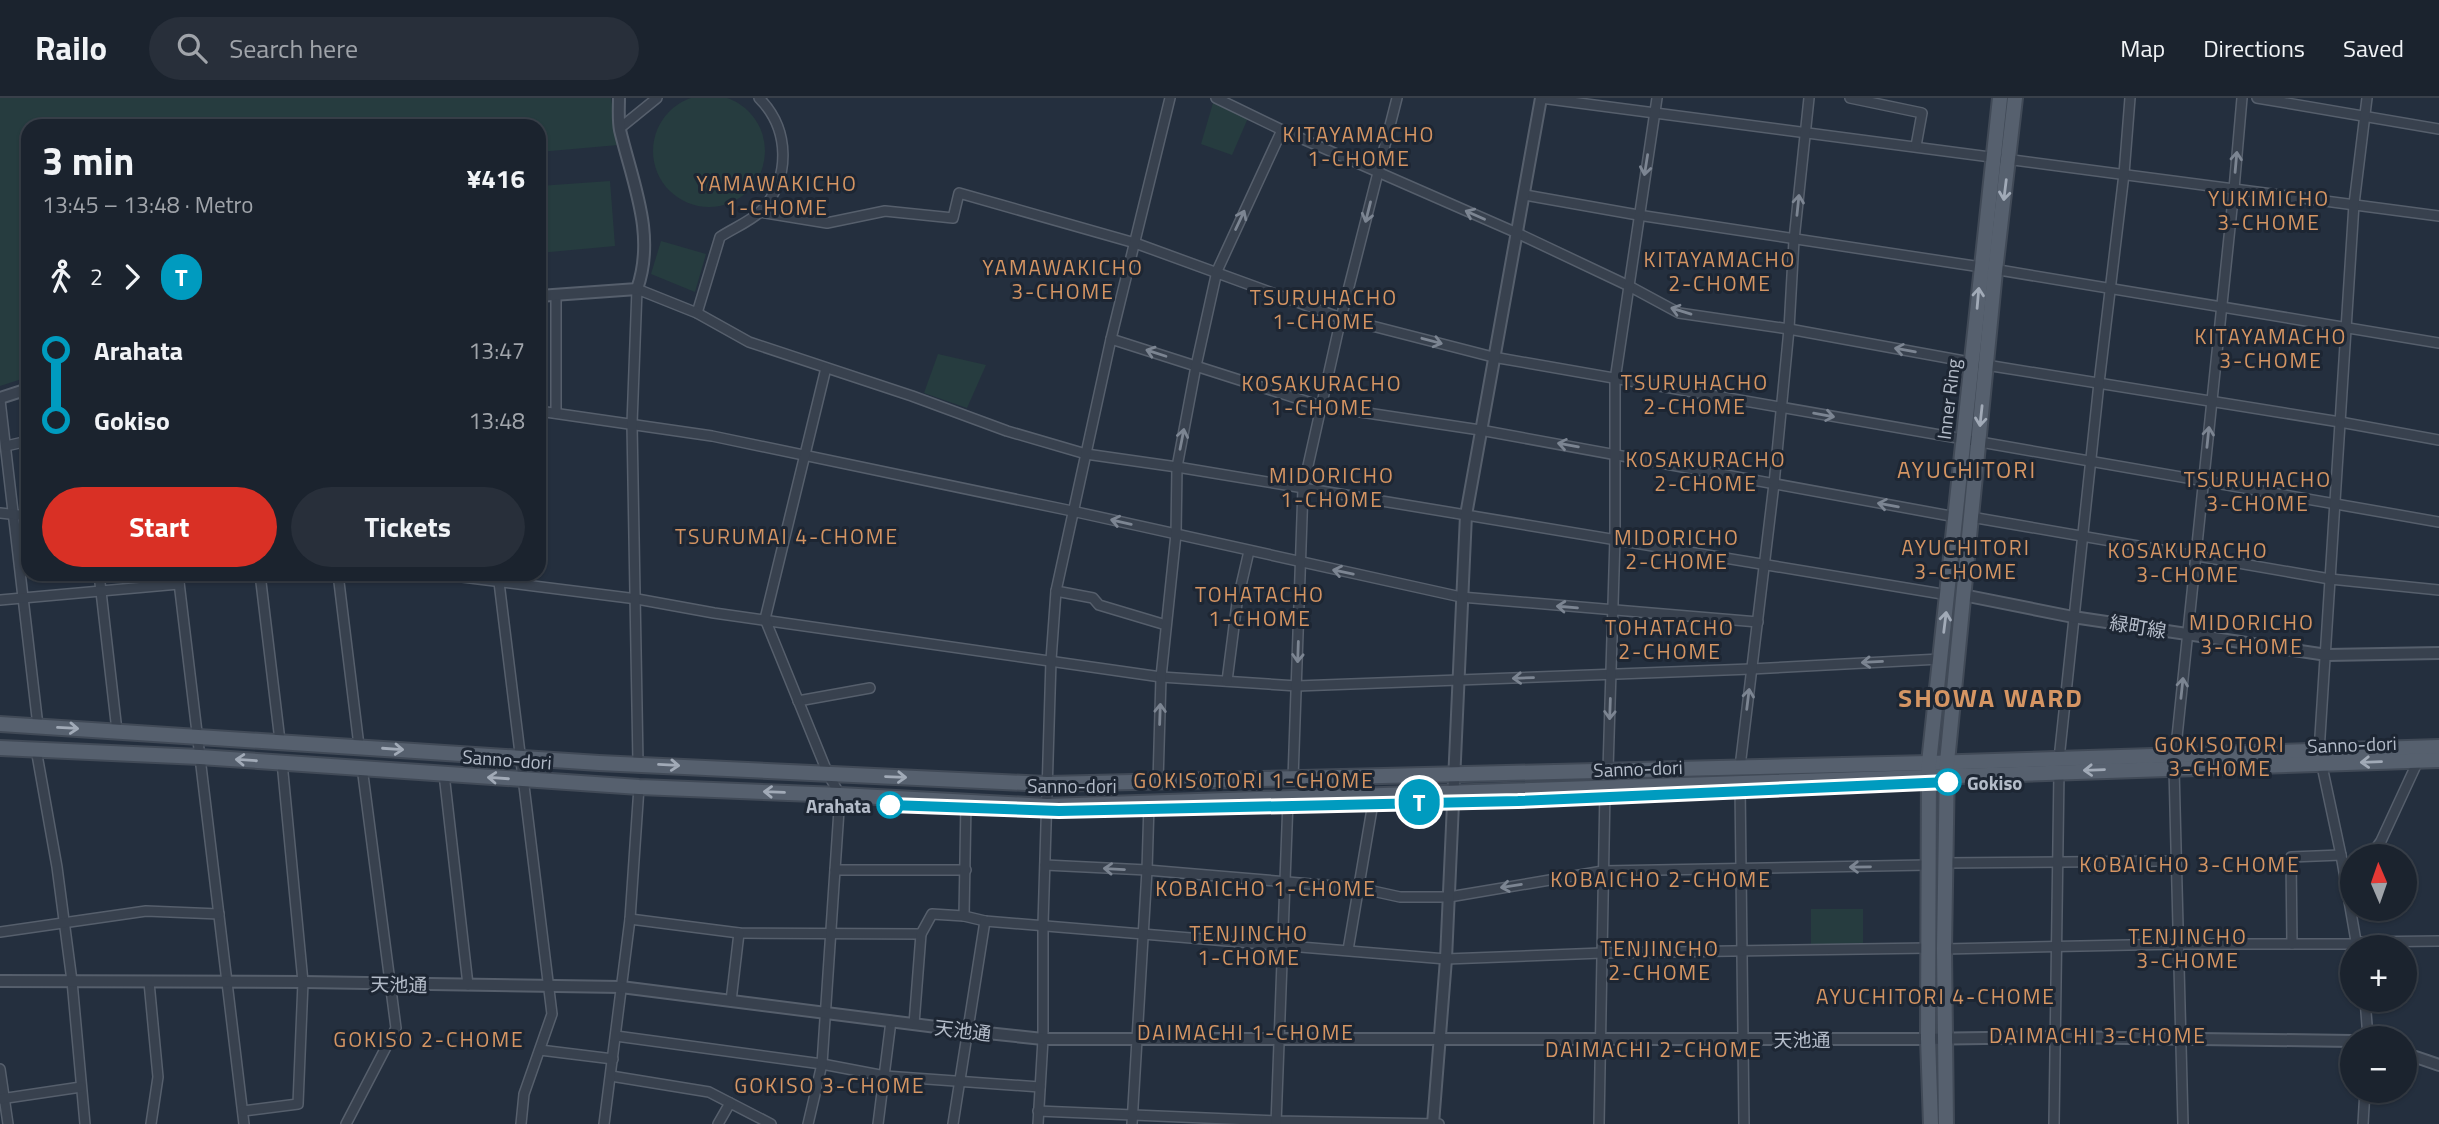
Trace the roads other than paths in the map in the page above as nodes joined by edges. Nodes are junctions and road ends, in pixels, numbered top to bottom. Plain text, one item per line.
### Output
1 (619, 98) edge
2 (657, 98) edge
3 (759, 98) edge
4 (1170, 98) edge
5 (1216, 98) edge
6 (1397, 98) edge
7 (1541, 98) edge
8 (1657, 98) edge
9 (1809, 98) edge
10 (1850, 98) edge
11 (2000, 98) edge
12 (2015, 98) edge
13 (2130, 98) edge
14 (2242, 98) edge
15 (2257, 98) edge
16 (2367, 98) edge
17 (1655, 113) junction
18 (2364, 118) junction
19 (620, 128) junction
20 (1282, 130) junction
21 (2439, 130) edge
22 (1805, 131) junction
23 (1916, 146) junction
24 (1993, 157) junction
25 (2008, 159) junction
26 (1378, 173) junction
27 (2124, 174) junction
28 (2234, 189) junction
29 (1525, 195) junction
30 (2354, 204) junction
31 (760, 212) junction
32 (1638, 215) junction
33 (2439, 216) edge
34 (1517, 233) junction
35 (1794, 240) junction
36 (1135, 243) junction
37 (1988, 269) junction
38 (1217, 271) junction
39 (1629, 286) junction
40 (637, 289) junction
41 (2111, 290) junction
42 (556, 295) junction
43 (546, 296) edge
44 (2222, 308) junction
45 (697, 313) junction
46 (1341, 317) junction
47 (2346, 327) junction
48 (1789, 329) junction
49 (1111, 339) junction
50 (2439, 343) edge
51 (1493, 357) junction
52 (1979, 364) junction
53 (1196, 366) junction
54 (826, 368) junction
55 (1615, 380) junction
56 (2099, 383) junction
57 (21, 392) edge
58 (0, 399) edge
59 (2212, 401) junction
60 (1321, 406) junction
61 (1782, 408) junction
62 (546, 412) edge
63 (556, 413) junction
64 (2340, 422) junction
65 (632, 424) junction
66 (1480, 430) junction
67 (1963, 439) junction
68 (2439, 440) edge
69 (21, 443) edge
70 (1978, 443) junction
71 (6, 446) junction
72 (1614, 453) junction
73 (1086, 454) junction
74 (804, 457) junction
75 (2090, 462) junction
76 (1177, 467) junction
77 (2204, 482) junction
78 (1774, 484) junction
79 (1303, 488) junction
80 (2335, 504) junction
81 (1072, 511) junction
82 (0, 513) edge
83 (13, 514) junction
84 (21, 515) edge
85 (1466, 515) junction
86 (1956, 517) junction
87 (1971, 517) junction
88 (2439, 522) edge
89 (1176, 534) junction
90 (2084, 537) junction
91 (1615, 538) junction
92 (1248, 551) junction
93 (2196, 556) junction
94 (1300, 563) junction
95 (1763, 564) junction
96 (2330, 579) junction
97 (100, 581) edge
98 (164, 581) edge
99 (178, 581) edge
100 (261, 581) edge
101 (339, 581) edge
102 (499, 581) edge
103 (519, 581) edge
104 (101, 590) junction
105 (2439, 590) edge
106 (1056, 591) junction
107 (1956, 595) junction
108 (1461, 597) junction
109 (21, 598) junction
110 (636, 599) junction
111 (0, 600) edge
112 (1613, 611) junction
113 (2073, 617) junction
114 (765, 619) junction
115 (1758, 622) junction
116 (1166, 625) junction
117 (2188, 634) junction
118 (2439, 653) edge
119 (2327, 655) junction
120 (1940, 659) junction
121 (1051, 660) junction
122 (1751, 669) junction
123 (1611, 674) junction
124 (1161, 677) junction
125 (1457, 680) junction
126 (1227, 681) junction
127 (1297, 686) junction
128 (870, 688) dead end
129 (798, 701) junction
130 (0, 724) edge
131 (38, 726) junction
132 (117, 731) junction
133 (198, 737) junction
134 (280, 741) junction
135 (359, 747) junction
136 (2439, 747) edge
137 (0, 748) edge
138 (36, 749) junction
139 (200, 757) junction
140 (521, 757) junction
141 (2320, 758) junction
142 (2439, 760) edge
143 (2418, 761) junction
144 (282, 762) junction
145 (2175, 762) junction
146 (638, 763) junction
147 (1929, 763) junction
148 (2059, 765) junction
149 (362, 767) junction
150 (1740, 767) junction
151 (1946, 769) junction
152 (1608, 770) junction
153 (444, 774) junction
154 (828, 774) junction
155 (1453, 774) junction
156 (1928, 778) junction
157 (523, 779) junction
158 (1293, 779) junction
159 (1158, 782) junction
160 (1047, 784) junction
161 (1740, 785) junction
162 (639, 787) junction
163 (1605, 789) junction
164 (1454, 794) junction
165 (840, 795) junction
166 (1374, 797) junction
167 (1288, 800) junction
168 (966, 802) junction
169 (1149, 804) junction
170 (1047, 806) junction
171 (2341, 844) edge
172 (2379, 844) edge
173 (2340, 860) edge
174 (2176, 861) junction
175 (1944, 863) junction
176 (2059, 863) junction
177 (1045, 865) junction
178 (1928, 865) junction
179 (1742, 869) junction
180 (835, 870) junction
181 (966, 870) junction
182 (1147, 870) junction
183 (1603, 871) junction
184 (1285, 882) junction
185 (1359, 888) junction
186 (1449, 897) junction
187 (219, 914) junction
188 (964, 916) junction
189 (630, 919) junction
190 (985, 921) junction
191 (64, 922) junction
192 (1043, 925) junction
193 (2, 932) edge
194 (739, 933) junction
195 (832, 934) junction
196 (921, 934) junction
197 (1143, 934) junction
198 (2439, 941) edge
199 (2417, 942) edge
200 (2178, 944) junction
201 (2292, 944) junction
202 (2340, 944) edge
203 (1282, 945) junction
204 (1928, 948) junction
205 (2057, 948) junction
206 (1944, 949) junction
207 (1348, 950) junction
208 (1743, 951) junction
209 (1602, 953) junction
210 (1446, 959) junction
211 (0, 981) edge
212 (72, 981) junction
213 (149, 982) junction
214 (227, 982) junction
215 (303, 982) junction
216 (388, 984) junction
217 (468, 985) junction
218 (549, 986) junction
219 (621, 987) junction
220 (731, 1001) junction
221 (827, 1013) junction
222 (891, 1021) junction
223 (914, 1024) junction
224 (968, 1031) junction
225 (616, 1036) junction
226 (1278, 1037) junction
227 (2056, 1037) junction
228 (1944, 1038) junction
229 (2181, 1038) junction
230 (1043, 1039) junction
231 (1440, 1039) junction
232 (1601, 1039) junction
233 (1744, 1039) junction
234 (1928, 1039) junction
235 (1136, 1040) junction
236 (2340, 1041) edge
237 (540, 1050) junction
238 (2417, 1058) edge
239 (613, 1059) junction
240 (822, 1064) junction
241 (2439, 1065) edge
242 (0, 1069) edge
243 (611, 1076) junction
244 (885, 1076) junction
245 (958, 1082) junction
246 (81, 1087) junction
247 (1040, 1087) junction
248 (2, 1099) edge
249 (730, 1103) junction
250 (2364, 1103) edge
251 (243, 1111) junction
252 (1038, 1111) junction
253 (1132, 1120) edge
254 (1276, 1122) edge
255 (8, 1124) edge
256 (85, 1124) edge
257 (151, 1124) edge
258 (244, 1124) edge
259 (346, 1124) edge
260 (521, 1124) edge
261 (604, 1124) edge
262 (718, 1124) edge
263 (771, 1124) edge
264 (808, 1124) edge
265 (878, 1124) edge
266 (953, 1124) edge
267 (1038, 1124) edge
268 (1433, 1124) edge
269 (1440, 1124) edge
270 (1598, 1124) edge
271 (1744, 1124) edge
272 (1931, 1124) edge
273 (1946, 1124) edge
274 (2054, 1124) edge
275 (2183, 1124) edge
276 (2363, 1124) edge

1 - 19 street
2 - 19 street
3 - 31 street
4 - 36 street
5 - 20 street
6 - 26 street
7 - 17 street
7 - 29 street
8 - 17 street
9 - 22 street
10 - 23 street
11 - 24 main road, Inner Ring
12 - 25 main road, Inner Ring
13 - 27 street
28 -> 14 street
15 - 18 street
16 - 18 street
17 - 22 street
17 -> 32 street
18 - 21 street
18 - 30 street
19 - 40 street
20 - 26 street
38 -> 20 street
22 - 23 street
35 -> 22 street
23 - 24 street
24 - 25 street
24 - 37 main road, Inner Ring
25 - 27 street
25 -> 37 main road, Inner Ring
34 -> 26 street
26 -> 46 street
27 - 28 street
27 - 41 street
28 - 30 street
28 - 44 street
29 - 32 street
29 - 34 street
30 - 33 street
30 - 47 street
31 - 36 street
31 - 45 street
32 - 35 street
32 - 39 street
34 - 39 street
34 - 51 street
35 - 37 street
35 - 48 street
36 - 38 street
36 - 49 street
37 - 41 street
37 - 52 main road, Inner Ring
38 - 46 street
38 - 53 street
48 -> 39 street
39 - 55 street
40 - 42 street
40 - 45 street
40 - 65 street
41 - 44 street
41 - 56 street
42 - 43 street
42 - 63 street
44 - 47 street
44 - 59 street
45 - 54 street
46 -> 51 street
46 - 60 street
47 - 50 street
47 - 64 street
52 -> 48 street
48 - 61 street
53 -> 49 street
49 - 73 street
51 - 55 street
51 - 66 street
52 - 56 street
52 - 67 main road, Inner Ring
52 -> 70 main road, Inner Ring
53 - 60 street
76 -> 53 street
54 - 73 street
54 - 74 street
55 - 61 street
55 - 72 street
56 - 59 street
56 - 75 street
57 - 58 street
58 - 71 street
59 - 64 street
77 -> 59 street
60 - 66 street
60 - 79 street
61 -> 67 street
61 - 78 street
62 - 63 street
63 - 65 street
64 - 68 street
64 - 80 street
65 - 74 street
65 - 110 street
72 -> 66 street
66 - 85 street
67 - 70 street
67 - 86 main road, Inner Ring
69 - 71 street
70 - 75 street
70 - 87 main road, Inner Ring
71 - 83 street
72 - 78 street
72 - 91 street
73 - 76 street
73 - 81 street
74 - 81 street
74 - 114 street
75 - 77 street
75 - 90 street
76 - 79 street
76 - 89 street
77 - 80 street
77 - 93 street
86 -> 78 street
78 - 95 street
79 - 85 street
79 - 94 street
80 - 88 street
80 - 96 street
89 -> 81 street
81 - 106 street
82 - 83 street
83 - 84 street
83 - 109 street
85 - 91 street
85 - 108 street
86 - 107 main road, Inner Ring
87 - 90 street
87 - 107 main road, Inner Ring
89 - 92 street
89 - 116 street
90 - 93 street
90 - 113 street
91 - 95 street
91 - 112 street
92 - 94 street
92 - 126 street
93 - 96 street
93 - 117 street
108 -> 94 street
94 -> 127 street
95 - 107 street
95 - 115 street
96 - 105 street
96 - 119 street
97 - 104 street
98 - 104 street
99 - 133 street
100 - 134 street
101 - 135 street
102 - 140 street
103 - 110 street
104 - 109 street
104 - 132 street
106 - 116 street
106 - 121 street
107 - 113 street, 緑町線
120 -> 107 main road, Inner Ring
107 - 151 main road, Inner Ring
112 -> 108 street
108 - 125 street
109 - 111 street
109 - 131 street
110 - 114 street
110 - 146 street
112 - 115 street
112 - 123 street
113 - 117 street, 緑町線
113 - 148 street
114 - 121 street
114 - 129 street
115 - 122 street
116 - 124 street
117 - 119 street, 緑町線
145 -> 117 street
118 - 119 street, 緑町線
119 - 141 street
120 -> 122 street
120 - 147 main road, Inner Ring
121 - 124 street
121 - 160 street
122 - 123 street
150 -> 122 street
123 -> 125 street
123 -> 152 street
124 - 126 street
159 -> 124 street
125 - 127 street
125 - 155 street
126 - 127 street
127 - 158 street
128 - 129 street
129 - 154 street
130 - 131 main road, Sanno-dori
131 -> 132 main road, Sanno-dori
132 - 133 main road, Sanno-dori
133 - 134 main road, Sanno-dori
133 - 139 street
134 - 135 main road, Sanno-dori
135 -> 140 main road, Sanno-dori
136 - 141 main road, Sanno-dori
137 - 138 main road, Sanno-dori
138 - 139 main road, Sanno-dori
138 - 191 street
144 -> 139 main road, Sanno-dori
139 - 187 street
140 - 146 main road, Sanno-dori
140 - 157 street
143 -> 141 main road, Sanno-dori
141 - 145 main road, Sanno-dori
141 - 171 street
142 - 143 main road, Sanno-dori
143 - 172 street
144 - 149 main road, Sanno-dori
144 - 215 street
145 - 148 main road, Sanno-dori
145 - 174 street
146 -> 154 main road, Sanno-dori
147 - 150 main road, Sanno-dori
147 - 151 main road, Sanno-dori
147 - 156 main road, Inner Ring
148 - 151 main road, Sanno-dori
148 - 176 street
149 - 153 main road, Sanno-dori
149 - 216 street
150 - 152 main road, Sanno-dori
151 - 156 main road, Sanno-dori
151 - 175 main road, Inner Ring
152 - 155 main road, Sanno-dori
157 -> 153 main road, Sanno-dori
153 - 217 street
154 -> 160 main road, Sanno-dori
154 - 165 street
155 - 158 main road, Sanno-dori
155 - 164 street
156 - 161 main road, Sanno-dori
156 - 178 main road, Inner Ring
157 - 162 main road, Sanno-dori
157 - 218 street
158 - 159 main road, Sanno-dori
159 - 160 main road, Sanno-dori
160 - 170 street
161 - 163 main road, Sanno-dori
161 - 179 street
165 -> 162 main road, Sanno-dori
162 - 189 street
163 - 164 main road, Sanno-dori
163 - 183 street
164 - 166 main road, Sanno-dori
164 - 186 street
165 - 168 main road, Sanno-dori
165 - 180 street
166 - 167 main road, Sanno-dori
166 - 185 street
167 - 169 main road, Sanno-dori
167 - 184 street
168 - 170 main road, Sanno-dori
168 - 181 street
169 - 170 main road, Sanno-dori
169 - 182 street
170 - 177 street
173 - 201 street
174 - 176 street
174 - 200 street
175 - 176 street
175 - 206 main road, Inner Ring
176 - 205 street
182 -> 177 street
177 - 192 street
178 -> 179 street
178 - 204 main road, Inner Ring
179 - 183 street
179 - 208 street
180 - 181 street
180 - 195 street
181 - 188 street
182 - 184 street
182 - 197 street
183 -> 186 street
183 - 209 street
184 - 185 street
184 - 203 street
185 - 186 street
185 - 207 street
186 - 210 street
187 - 191 street
187 - 214 street
188 - 190 street
188 - 196 street
189 - 194 street
189 - 219 street
190 - 192 street
190 - 224 street
191 - 193 street
191 - 212 street
192 - 197 street
192 - 230 street
194 - 195 street
194 - 220 street
195 - 196 street
195 - 221 street
196 - 223 street
197 - 203 street
197 - 235 street
198 - 199 street
200 - 201 street
200 - 205 street
200 - 229 street
201 - 202 street
203 - 207 street
203 - 226 street
204 - 208 street
204 - 234 main road, Inner Ring
205 - 206 street
205 - 227 street
206 - 228 main road, Inner Ring
207 - 210 street
208 - 209 street
208 - 233 street
209 - 210 street
209 - 232 street
210 - 231 street
211 - 212 street, 天池通
212 - 213 street, 天池通
212 - 246 street
213 - 214 street, 天池通
213 - 257 street
214 - 215 street, 天池通
214 - 251 street
215 - 216 street, 天池通
215 - 251 street
216 - 217 street, 天池通
216 - 259 street
217 - 218 street, 天池通
218 - 219 street, 天池通
218 - 237 street
219 - 220 street, 天池通
219 - 225 street
220 - 221 street, 天池通
221 - 222 street, 天池通
221 - 240 street
222 - 223 street, 天池通
222 - 244 street
223 - 224 street, 天池通
224 - 230 street, 天池通
224 - 245 street
225 - 239 street
225 - 240 street
226 - 231 street, 天池通
226 - 235 street, 天池通
226 - 254 street
227 - 228 street, 天池通
227 - 229 street, 天池通
227 - 274 street
228 - 234 street, 天池通
228 - 273 main road, Inner Ring
229 - 236 street, 天池通
229 - 275 street
230 - 235 street, 天池通
230 - 247 street
231 - 232 street, 天池通
231 - 268 street
232 - 233 street, 天池通
232 - 270 street
233 - 234 street, 天池通
233 - 271 street
234 - 272 main road, Inner Ring
235 - 253 street
237 - 239 street
237 - 260 street
238 - 241 street
239 - 243 street
240 - 244 street
240 - 264 street
242 - 248 street
243 - 249 street
243 - 261 street
244 - 245 street
244 - 265 street
245 - 247 street
245 - 266 street
246 - 248 street
246 - 256 street
247 - 252 street
248 - 255 street
249 - 262 street
249 - 263 street
250 - 276 street
251 - 258 street
252 - 253 street
252 - 267 street
253 - 254 street
254 - 268 street
268 - 269 street

